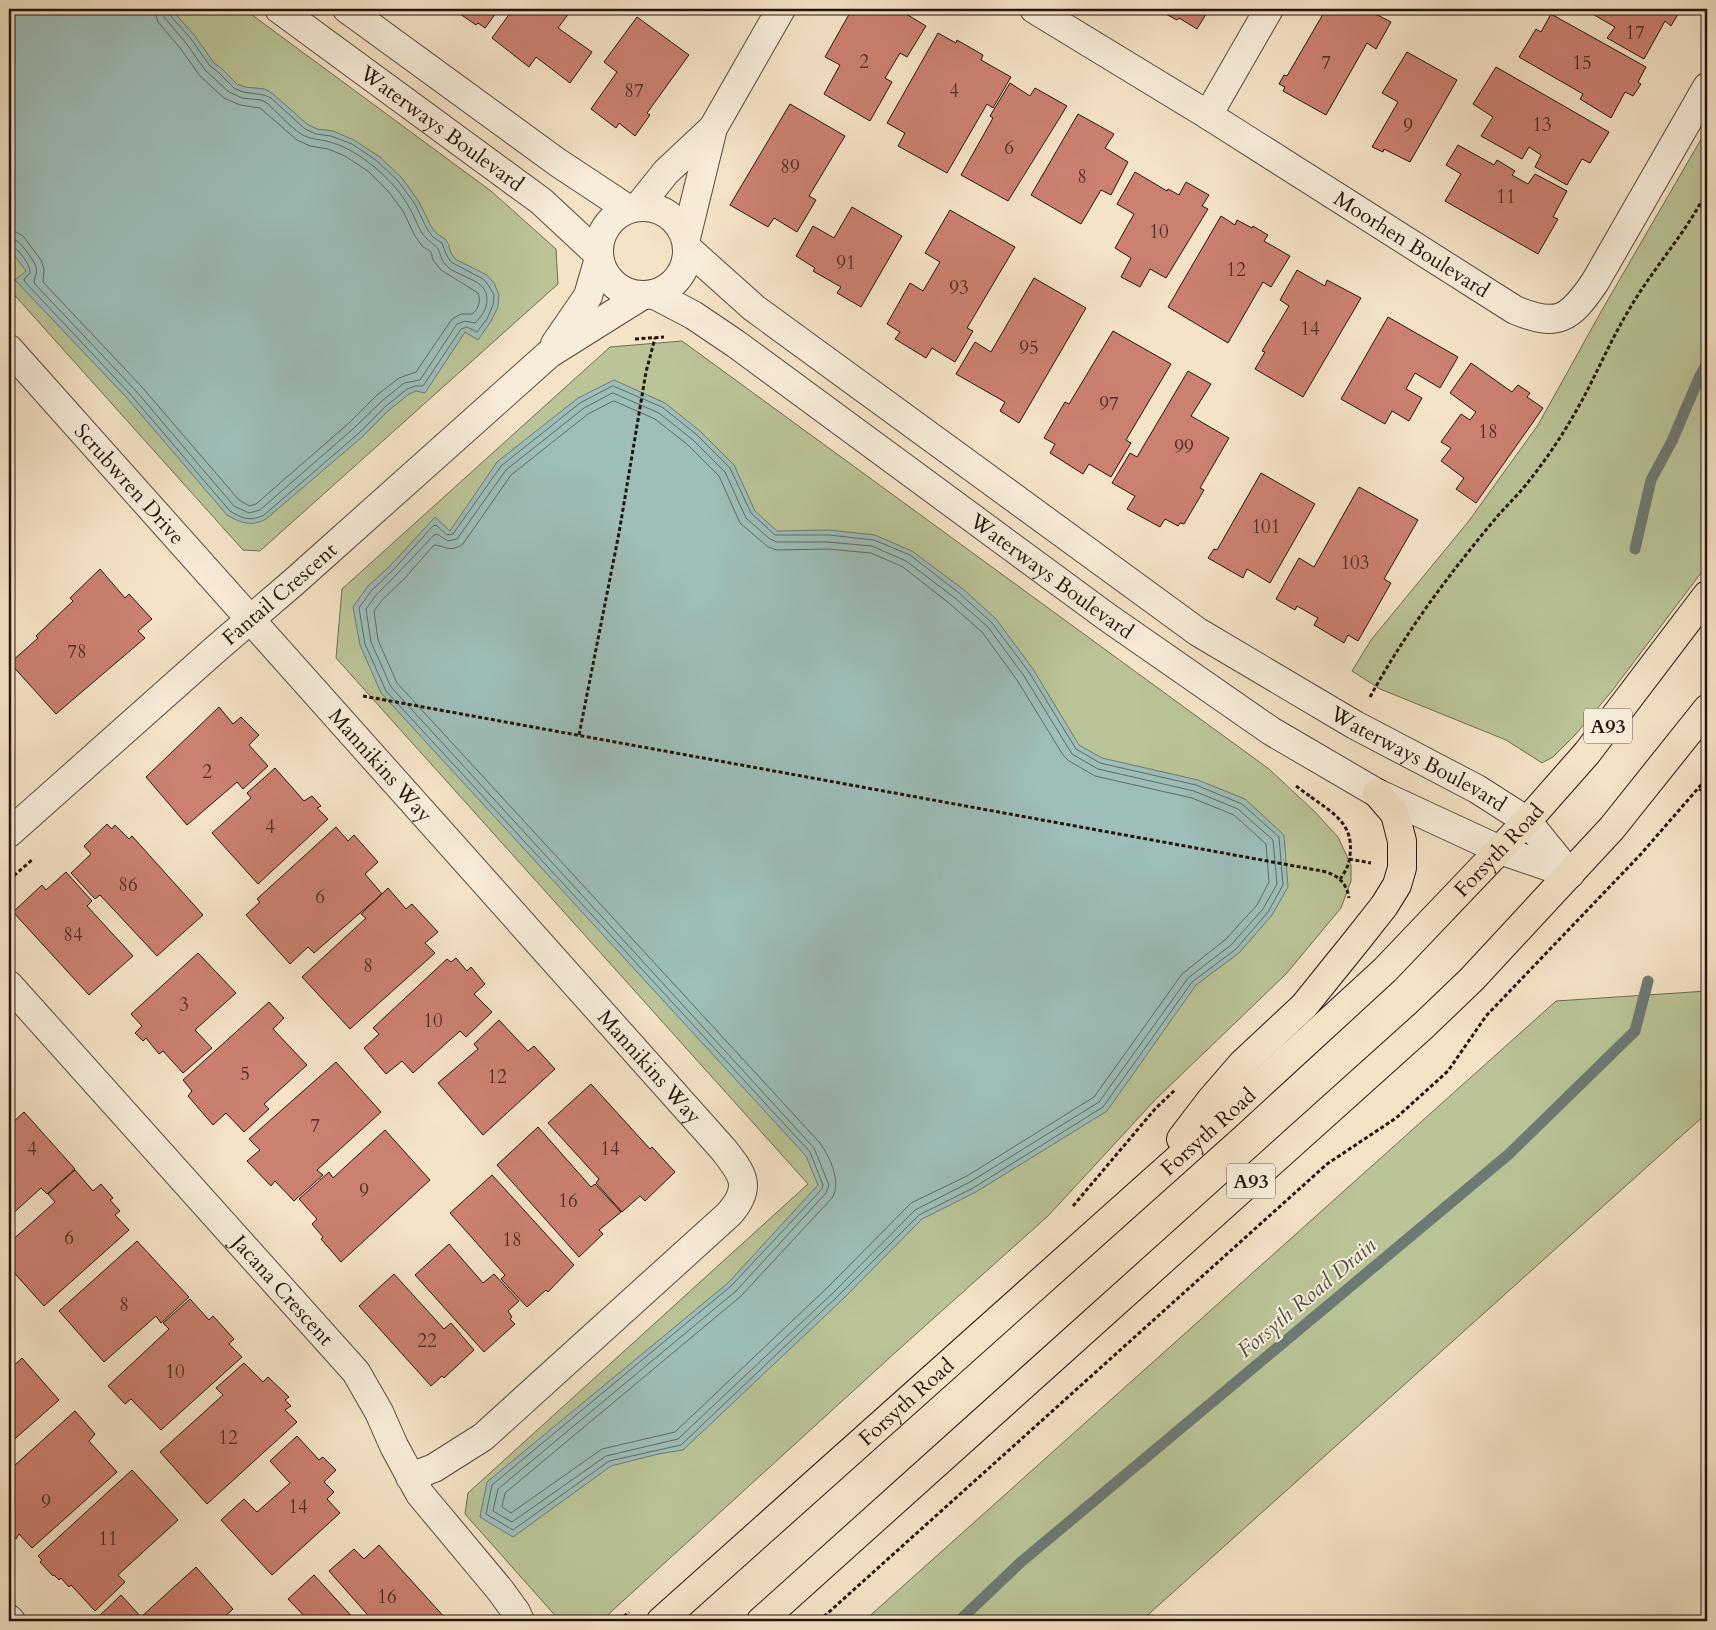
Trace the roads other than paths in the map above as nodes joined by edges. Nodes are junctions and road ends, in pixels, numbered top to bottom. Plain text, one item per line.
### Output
1 (279, 9) edge
2 (347, 9) edge
3 (781, 9) edge
4 (1034, 9) edge
5 (1269, 9) edge
6 (1707, 87) edge
7 (1208, 115) junction
8 (713, 128) junction
9 (633, 208) junction
10 (686, 243) junction
11 (599, 257) junction
12 (648, 295) junction
13 (9, 350) edge
14 (549, 354) junction
15 (1707, 595) edge
16 (250, 619) junction
17 (1707, 709) edge
18 (1377, 793) junction
19 (1527, 821) junction
20 (9, 833) edge
21 (1500, 850) junction
22 (1570, 874) junction
23 (9, 985) edge
24 (1152, 1182) junction
25 (410, 1477) junction
26 (520, 1621) edge
27 (661, 1621) edge
28 (761, 1621) edge

1 - 11 street, Waterways Boulevard
2 - 9 street, Waterways Boulevard
3 - 8 street
4 - 7 street, Moorhen Boulevard
5 - 7 street
6 - 7 street, Moorhen Boulevard
8 - 9 street
8 - 10 street
9 - 10 street
9 - 11 street
10 - 12 street
10 - 19 street, Waterways Boulevard
11 - 12 street
11 - 14 street, Fantail Crescent
12 - 14 street, Fantail Crescent
12 - 18 street, Waterways Boulevard
13 - 16 street, Scrubwren Drive
14 - 16 street, Fantail Crescent
15 - 19 highway, Forsyth Road / A93
16 - 20 street, Fantail Crescent
16 - 25 street, Mannikins Way
17 - 22 highway, A93
18 - 21 street, Waterways Boulevard
18 - 24 highway
19 - 21 highway, Forsyth Road / A93
19 - 22 street, Waterways Boulevard
21 - 22 street, Waterways Boulevard
21 - 24 highway, Forsyth Road / A93
22 - 28 highway, A93
23 - 25 street, Jacana Crescent
24 - 27 highway, Forsyth Road / A93
25 - 26 street, Jacana Crescent

